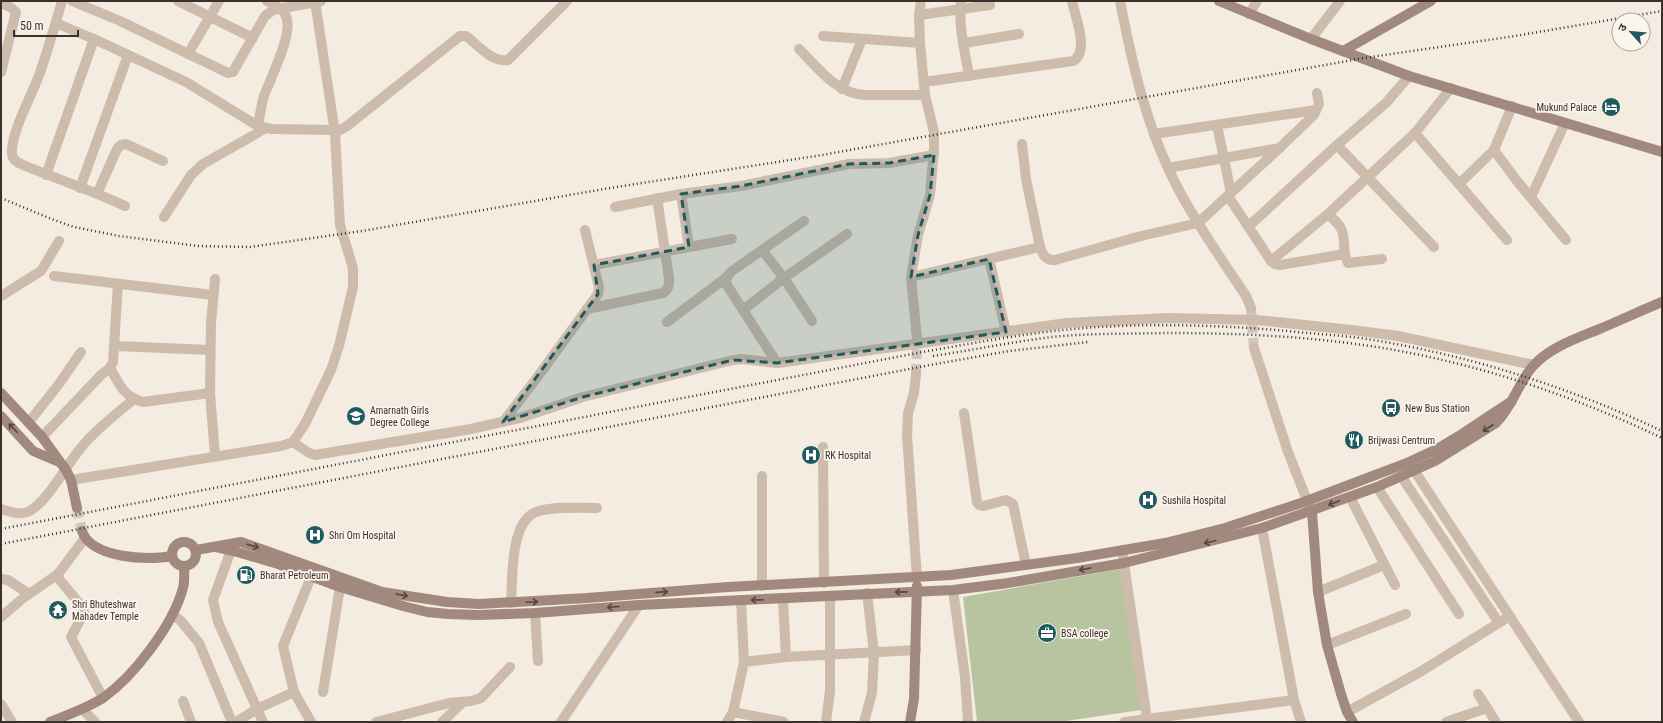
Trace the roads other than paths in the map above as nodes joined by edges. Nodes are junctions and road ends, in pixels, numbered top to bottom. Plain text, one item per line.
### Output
1 (62, 1) edge
2 (72, 1) edge
3 (178, 1) edge
4 (219, 1) edge
5 (267, 1) edge
6 (317, 1) edge
7 (567, 1) edge
8 (921, 1) edge
9 (1072, 1) edge
10 (1120, 1) edge
11 (1219, 1) edge
12 (1257, 1) edge
13 (1340, 1) edge
14 (1431, 1) edge
15 (1, 3) edge
16 (961, 5) edge
17 (990, 5) dead end
18 (280, 8) junction
19 (1249, 14) junction
20 (919, 15) junction
21 (210, 17) junction
22 (56, 22) junction
23 (1019, 34) dead end
24 (823, 36) dead end
25 (253, 38) junction
26 (94, 39) junction
27 (862, 39) junction
28 (1311, 39) junction
29 (920, 43) junction
30 (964, 43) junction
31 (799, 49) dead end
32 (1343, 51) junction
33 (188, 54) junction
34 (128, 55) junction
35 (1, 72) edge
36 (969, 76) junction
37 (1409, 76) junction
38 (924, 82) junction
39 (1451, 88) junction
40 (842, 89) junction
41 (1317, 94) dead end
42 (925, 95) junction
43 (1512, 106) junction
44 (1316, 110) junction
45 (1565, 123) junction
46 (1217, 125) junction
47 (262, 127) junction
48 (335, 131) junction
49 (1415, 133) junction
50 (1154, 134) junction
51 (1022, 144) dead end
52 (1337, 145) junction
53 (1280, 148) junction
54 (1494, 150) junction
55 (1662, 152) edge
56 (934, 155) junction
57 (1224, 158) junction
58 (163, 161) dead end
59 (1168, 168) junction
60 (46, 175) junction
61 (1367, 178) junction
62 (1459, 184) junction
63 (80, 188) junction
64 (97, 194) junction
65 (681, 194) junction
66 (1230, 195) junction
67 (1531, 197) junction
68 (657, 198) junction
69 (125, 206) dead end
70 (615, 207) dead end
71 (1328, 214) junction
72 (164, 217) dead end
73 (804, 221) dead end
74 (1198, 223) junction
75 (1249, 226) junction
76 (585, 230) dead end
77 (847, 234) dead end
78 (732, 239) dead end
79 (1507, 240) dead end
80 (1566, 240) dead end
81 (59, 241) dead end
82 (689, 247) junction
83 (1040, 247) junction
84 (1434, 247) dead end
85 (762, 250) junction
86 (665, 252) junction
87 (1345, 254) junction
88 (990, 259) junction
89 (1382, 259) dead end
90 (1271, 261) junction
91 (594, 265) junction
92 (54, 276) dead end
93 (726, 277) junction
94 (912, 277) junction
95 (784, 278) junction
96 (215, 279) dead end
97 (118, 284) junction
98 (213, 295) junction
99 (1, 296) edge
100 (1662, 302) edge
101 (1251, 308) tunnel mouth
102 (587, 309) junction
103 (743, 310) junction
104 (812, 321) dead end
105 (667, 322) dead end
106 (1006, 332) junction
107 (917, 339) tunnel mouth
108 (115, 346) junction
109 (1254, 348) tunnel mouth
110 (210, 350) junction
111 (81, 352) dead end
112 (777, 363) junction
113 (1534, 365) junction
114 (110, 368) junction
115 (916, 374) tunnel mouth
116 (1, 393) edge
117 (210, 393) junction
118 (134, 399) junction
119 (964, 413) dead end
120 (1, 416) edge
121 (29, 422) junction
122 (503, 422) junction
123 (42, 437) junction
124 (293, 442) junction
125 (823, 446) dead end
126 (215, 456) junction
127 (59, 462) junction
128 (1411, 466) junction
129 (66, 470) junction
130 (762, 476) dead end
131 (1401, 476) junction
132 (71, 480) junction
133 (1378, 487) junction
134 (1350, 497) junction
135 (1307, 501) junction
136 (77, 508) tunnel mouth
137 (597, 508) dead end
138 (1, 509) edge
139 (1312, 512) junction
140 (1262, 528) junction
141 (84, 534) joint
142 (215, 547) junction
143 (196, 550) junction
144 (231, 550) junction
145 (1122, 550) junction
146 (172, 556) junction
147 (1124, 563) junction
148 (1026, 565) junction
149 (1384, 565) junction
150 (184, 567) junction
151 (58, 574) junction
152 (311, 577) junction
153 (917, 578) junction
154 (1, 579) edge
155 (824, 583) junction
156 (1395, 585) dead end
157 (762, 586) junction
158 (340, 587) junction
159 (953, 590) junction
160 (917, 592) junction
161 (1318, 592) junction
162 (867, 593) junction
163 (29, 594) junction
164 (830, 596) junction
165 (783, 599) junction
166 (741, 600) junction
167 (511, 603) junction
168 (639, 605) junction
169 (534, 613) junction
170 (1406, 614) dead end
171 (1459, 614) dead end
172 (172, 615) junction
173 (1510, 616) junction
174 (1, 617) edge
175 (1499, 623) junction
176 (1326, 645) junction
177 (916, 650) junction
178 (874, 653) junction
179 (829, 654) junction
180 (786, 657) junction
181 (538, 661) dead end
182 (744, 662) junction
183 (510, 667) dead end
184 (294, 692) junction
185 (323, 692) dead end
186 (1478, 694) dead end
187 (103, 698) junction
188 (1294, 700) junction
189 (183, 701) dead end
190 (462, 703) junction
191 (1, 704) edge
192 (1487, 708) junction
193 (82, 709) junction
194 (257, 710) junction
195 (733, 712) junction
196 (1347, 712) junction
197 (1148, 719) junction
198 (12, 722) edge
199 (50, 722) edge
200 (95, 722) edge
201 (191, 722) edge
202 (232, 722) edge
203 (236, 722) edge
204 (263, 722) edge
205 (311, 722) edge
206 (376, 722) edge
207 (442, 722) edge
208 (561, 722) edge
209 (727, 722) edge
210 (781, 722) edge
211 (826, 722) edge
212 (864, 722) edge
213 (910, 722) edge
214 (968, 722) edge
215 (1124, 722) edge
216 (1301, 722) edge
217 (1353, 722) edge
218 (1446, 722) edge
219 (1496, 722) edge
220 (1579, 722) edge

1 - 22 street
2 - 33 street
3 - 21 street
4 - 21 street
5 - 18 street
6 - 18 street
6 - 48 street
7 - 48 street
8 - 20 street
9 - 36 street
10 - 50 street
11 - 19 main road
12 - 19 street
13 - 28 street
14 - 32 main road
15 - 35 street
16 - 17 street
16 - 20 street
16 - 30 street
18 - 25 street
18 - 47 street
19 - 28 main road
20 - 29 street
21 - 25 street
21 - 33 street
22 - 26 street
22 - 60 street
23 - 30 street
24 - 27 street
25 - 33 street
26 - 34 street
26 - 60 street
27 - 29 street
27 - 40 street
28 - 32 main road
29 - 38 street
30 - 36 street
31 - 40 street
32 - 37 main road
34 - 47 street
34 - 63 street
36 - 38 street
37 - 39 main road
37 - 52 street
38 - 42 street
39 - 43 main road
39 - 49 street
40 - 42 street
41 - 44 street
42 - 56 street
43 - 45 main road
43 - 54 street
44 - 46 street
44 - 53 street
45 - 55 main road
45 - 67 street
46 - 50 street
46 - 57 street
47 - 48 street
47 - 72 street
48 - 124 street
49 - 61 street
49 - 62 street
50 - 59 street
51 - 83 street
52 - 61 street
52 - 75 street
53 - 57 street
53 - 66 street
54 - 62 street
54 - 67 street
56 - 65 street
56 - 94 street
57 - 59 street
57 - 66 street
58 - 64 street
59 - 74 street
60 - 63 street
61 - 71 street
61 - 84 street
62 - 79 street
63 - 64 street
64 - 69 street
65 - 68 street
65 - 82 street
66 - 74 street
66 - 75 street
67 - 80 street
68 - 70 street
68 - 86 street
71 - 87 street
71 - 90 street
73 - 85 street
74 - 83 street
74 - 101 street
75 - 90 street
76 - 91 street
77 - 95 street
78 - 82 street
81 - 99 street
82 - 86 street
83 - 88 street
85 - 93 street
85 - 95 street
86 - 91 street
86 - 102 street
87 - 89 street
87 - 90 street
88 - 94 street
88 - 106 street
91 - 102 street
92 - 97 street
93 - 103 street
93 - 105 street
94 - 107 street
95 - 103 street
95 - 104 street
96 - 98 street
97 - 98 street
97 - 108 street
98 - 110 street
100 - 113 main road
102 - 122 street
103 - 112 street
106 - 112 street
106 - 113 street
108 - 110 street
108 - 114 street
109 - 135 street
110 - 117 street
111 - 121 street
112 - 122 street
113 - 128 main road
114 - 118 street
114 - 123 street
115 - 153 street
116 - 121 main road
117 - 118 street
117 - 126 street
118 - 129 street
119 - 148 street
127 -> 120 main road
121 - 123 main road
122 - 124 street
123 - 127 main road
124 - 126 street
125 - 155 street
126 - 132 street
127 - 129 main road
128 - 131 main road
128 - 135 main road
128 - 173 street
129 - 132 main road
129 - 138 street
130 - 157 street
131 - 133 main road
131 - 175 street
132 - 136 main road
133 - 134 main road
133 - 171 street
134 -> 139 main road
134 - 149 street
135 - 139 street
135 - 145 main road
137 - 167 street
139 - 140 main road
139 - 161 main road
140 -> 147 main road
140 - 188 street
141 - 146 main road
141 - 151 street
142 - 143 main road
142 - 144 main road
142 -> 167 main road
143 - 146 main road
143 - 150 main road
144 - 152 main road
144 - 194 street
145 - 147 street
145 - 148 main road
146 - 150 main road
147 -> 159 main road
147 - 197 street
148 - 153 main road
149 - 156 street
149 - 161 street
150 - 172 main road
151 - 163 street
151 - 187 street
152 - 158 main road
152 - 184 street
153 - 155 main road
153 - 160 main road
154 - 163 street
155 - 157 main road
167 -> 157 main road
158 - 169 main road
158 - 185 street
159 - 160 main road
159 - 214 street
160 -> 162 main road
160 - 177 main road
161 - 176 main road
162 - 164 main road
162 - 178 street
163 - 174 street
164 - 165 main road
164 - 179 street
165 -> 166 main road
165 - 180 street
166 - 168 main road
166 - 182 street
168 -> 169 main road
168 - 208 street
169 - 181 street
170 - 176 street
172 - 187 main road
172 - 202 street
173 - 175 street
173 - 220 street
175 - 196 street
176 - 196 main road
177 - 178 street
177 - 213 main road
178 - 179 street
178 - 212 street
179 - 180 street
179 - 211 street
180 - 182 street
182 - 195 street
183 - 190 street
184 - 194 street
184 - 205 street
186 - 192 street
187 - 193 main road
188 - 197 street
188 - 216 street
189 - 201 street
190 - 206 street
190 - 207 street
191 - 198 street
192 - 218 street
192 - 219 street
193 - 199 main road
193 - 200 street
194 - 203 street
194 - 204 street
195 - 209 street
195 - 210 street
196 - 217 main road
197 - 215 street

